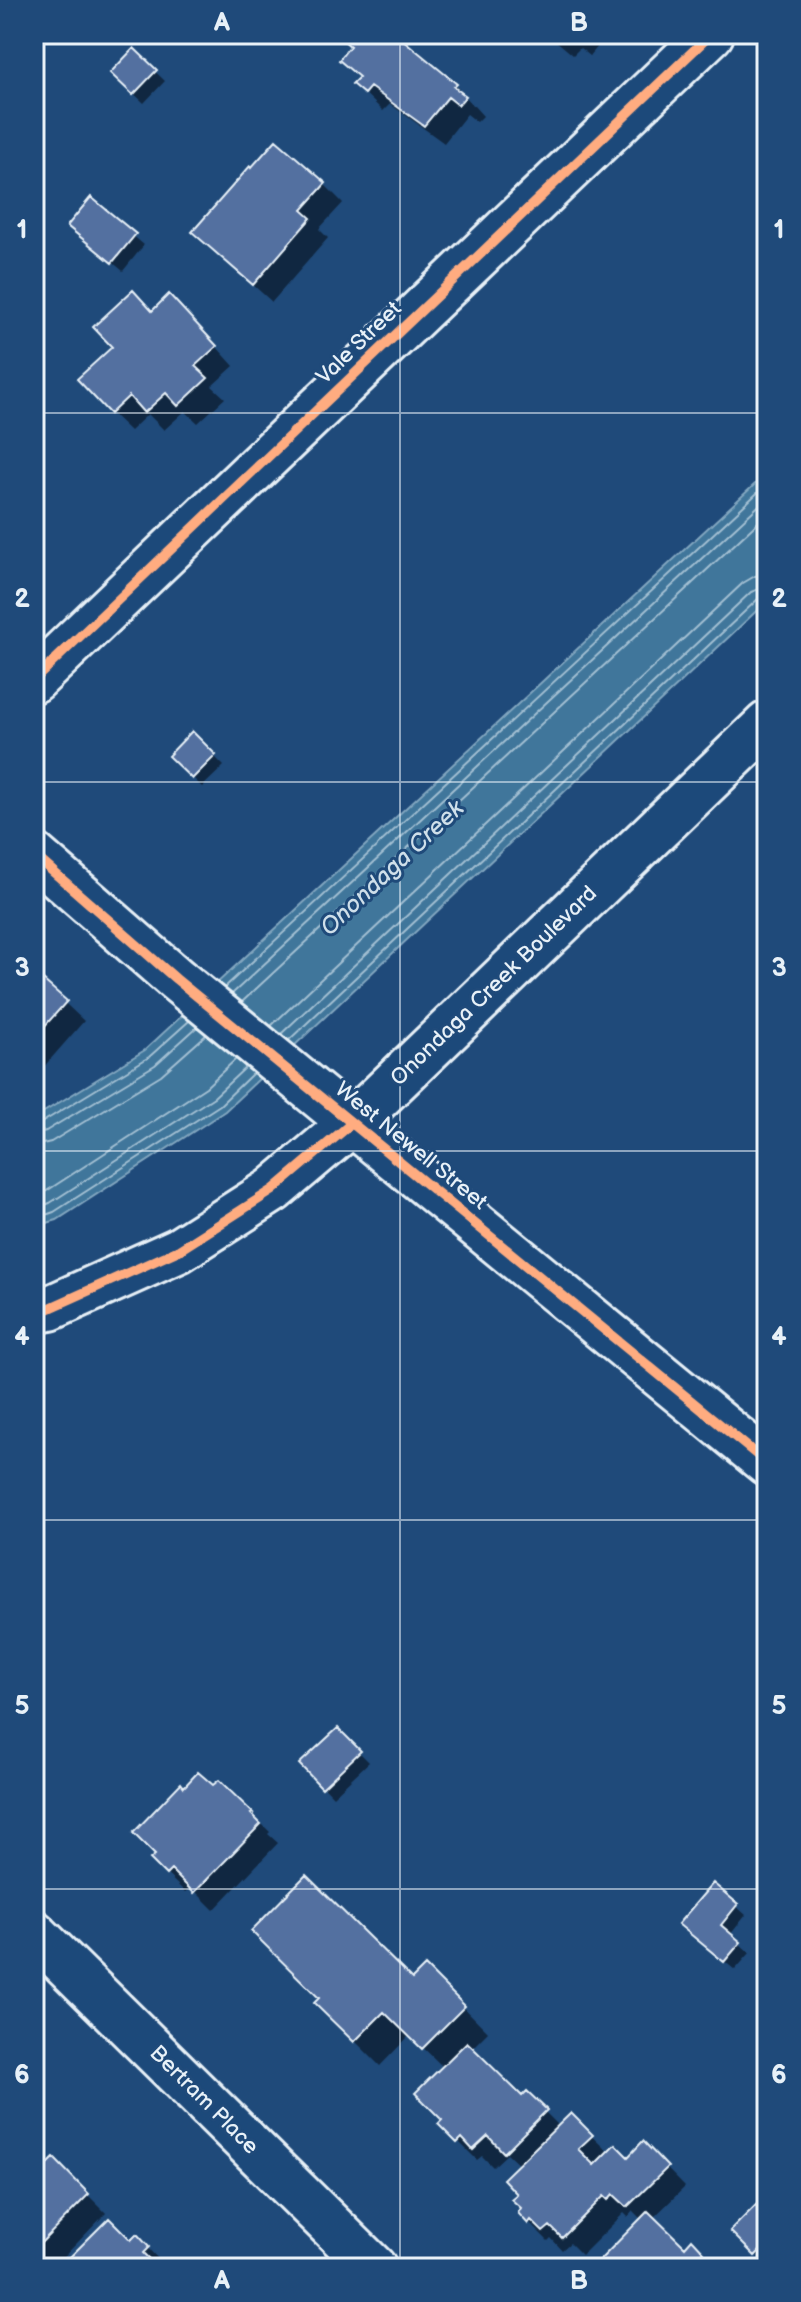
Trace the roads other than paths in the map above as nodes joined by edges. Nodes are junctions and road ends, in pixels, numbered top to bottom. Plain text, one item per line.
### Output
1 (711, 34) edge
2 (34, 680) edge
3 (767, 724) edge
4 (34, 855) edge
5 (352, 1123) junction
6 (34, 1311) edge
7 (767, 1463) edge
8 (34, 1933) edge
9 (374, 2268) edge

1 - 2 street, Vale Street
3 - 5 street, Onondaga Creek Boulevard
4 - 5 street, West Newell Street
5 - 6 street, Onondaga Creek Boulevard
5 - 7 street, West Newell Street
8 - 9 street, Bertram Place

